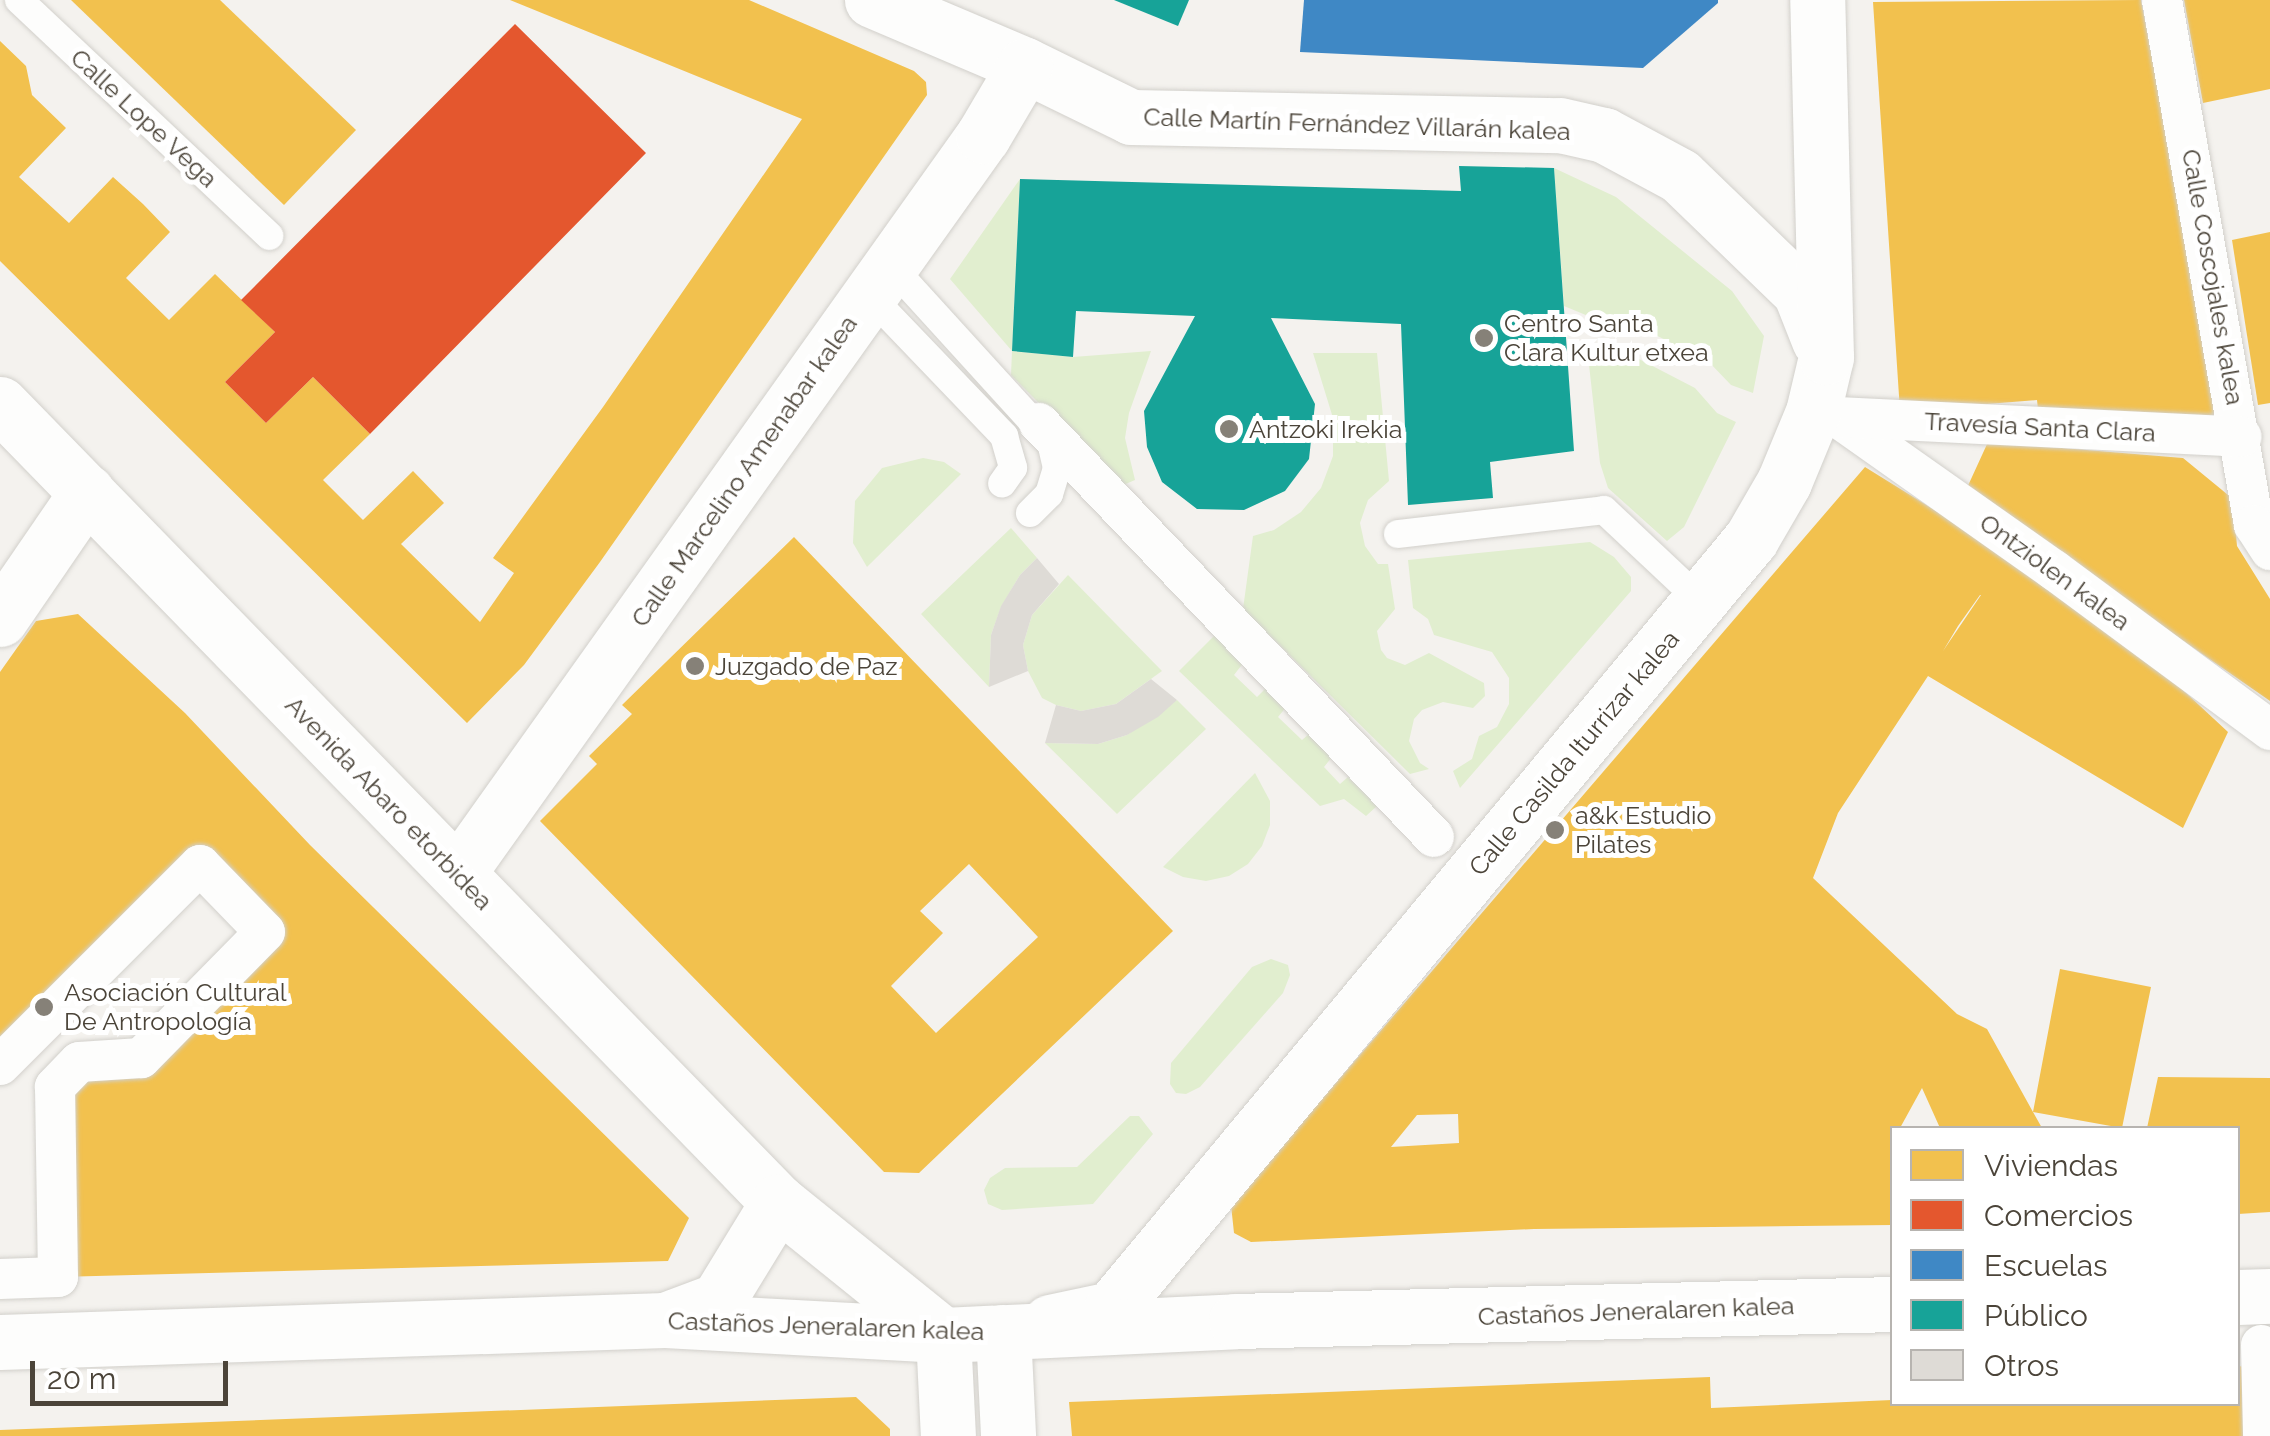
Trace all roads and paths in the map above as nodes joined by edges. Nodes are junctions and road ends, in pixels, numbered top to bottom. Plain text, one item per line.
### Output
1 (19, 0) edge
2 (872, 0) edge
3 (1817, 0) edge
4 (2162, 0) edge
5 (1026, 65) junction
6 (269, 236) dead end
7 (879, 279) junction
8 (1826, 357) junction
9 (0, 404) edge
10 (1837, 417) joint
11 (1039, 424) junction
12 (2250, 426) edge
13 (1002, 484) dead end
14 (87, 492) junction
15 (1030, 513) dead end
16 (1398, 534) dead end
17 (2270, 550) edge
18 (1701, 600) junction
19 (0, 619) edge
20 (2270, 730) edge
21 (1434, 837) dead end
22 (458, 873) junction
23 (0, 1066) edge
24 (778, 1202) junction
25 (0, 1279) edge
26 (2240, 1299) edge
27 (1890, 1304) edge
28 (665, 1320) junction
29 (2266, 1321) edge
30 (1003, 1332) junction
31 (943, 1335) junction
32 (0, 1342) edge
33 (948, 1436) edge
34 (1008, 1436) edge
35 (2263, 1436) edge

1 - 6 lane, Calle Lope Vega
2 - 5 street, Calle Martín Fernández Villarán kalea
3 - 8 street, Calle Casilda Iturrizar kalea
4 - 12 street, Calle Coscojales kalea
5 - 7 street, Calle Marcelino Amenabar kalea
5 - 8 street, Calle Martín Fernández Villarán kalea
7 - 11 lane
7 - 13 lane
7 - 22 street, Calle Marcelino Amenabar kalea
8 - 18 street, Calle Casilda Iturrizar kalea
9 - 14 street, Avenida Abaro etorbidea
10 - 12 street, Travesía Santa Clara
10 - 20 street, Ontziolen kalea
11 - 15 lane
11 - 21 street
12 - 17 street, Calle Coscojales kalea
14 - 19 street
14 - 22 street, Avenida Abaro etorbidea
16 - 18 lane
18 - 30 street, Calle Casilda Iturrizar kalea
22 - 24 street, Avenida Abaro etorbidea
23 - 25 street
24 - 28 street
24 - 30 street, Avenida Abaro etorbidea
24 - 31 street, Avenida Abaro etorbidea
26 - 29 street
27 - 30 street, Castaños Jeneralaren kalea
28 - 31 street, Castaños Jeneralaren kalea
28 - 32 street, Castaños Jeneralaren kalea
29 - 35 street
30 - 31 street, Castaños Jeneralaren kalea
30 - 34 street
31 - 33 street

